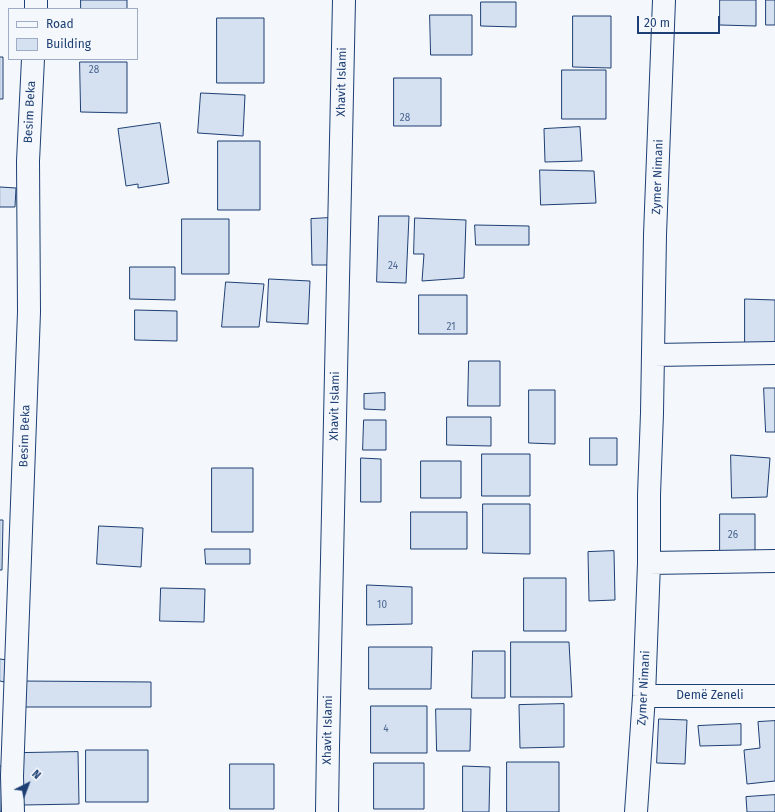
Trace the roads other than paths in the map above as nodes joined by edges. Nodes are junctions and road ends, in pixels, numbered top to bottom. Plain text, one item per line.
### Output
1 (344, 0) edge
2 (664, 0) edge
3 (33, 60) edge
4 (775, 353) edge
5 (654, 355) junction
6 (775, 561) edge
7 (649, 563) junction
8 (644, 696) junction
9 (775, 696) edge
10 (13, 812) edge
11 (327, 812) edge
12 (636, 812) edge

1 - 11 street, Xhavit Islami
2 - 5 street, Zymer Nimani
3 - 10 street, Besim Beka
4 - 5 street
5 - 7 street, Zymer Nimani
6 - 7 street
7 - 8 street, Zymer Nimani
8 - 9 street, Demë Zeneli
8 - 12 street, Zymer Nimani

